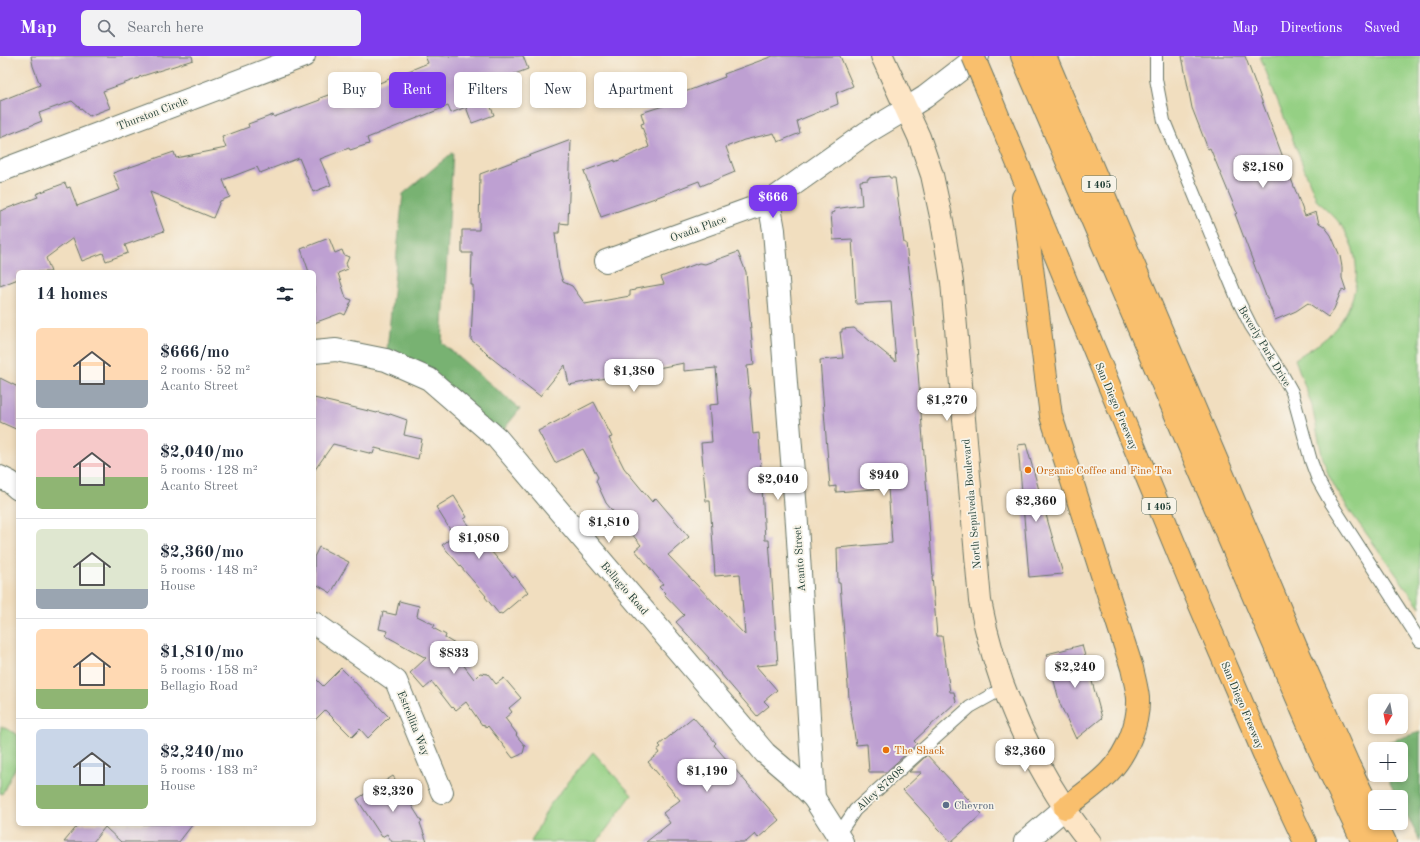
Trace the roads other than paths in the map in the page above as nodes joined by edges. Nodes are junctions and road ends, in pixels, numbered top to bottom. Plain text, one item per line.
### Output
1 (304, 56) edge
2 (882, 56) edge
3 (973, 56) edge
4 (978, 56) edge
5 (1022, 56) edge
6 (1045, 56) edge
7 (1156, 56) edge
8 (906, 109) junction
9 (1019, 168) junction
10 (0, 171) edge
11 (769, 202) junction
12 (606, 261) dead end
13 (316, 352) edge
14 (0, 477) edge
15 (16, 487) edge
16 (316, 624) edge
17 (1420, 641) edge
18 (1004, 688) junction
19 (442, 792) dead end
20 (814, 798) junction
21 (1368, 805) edge
22 (1065, 808) junction
23 (1380, 830) edge
24 (837, 840) edge
25 (1025, 842) edge
26 (1090, 842) edge
27 (1305, 842) edge
28 (1363, 842) edge
29 (1385, 842) edge

1 - 10 street, Thurston Circle
2 - 8 main road, North Sepulveda Boulevard
3 - 9 highway, San Diego Freeway / I 405, bridge
4 - 8 street, Ovada Place
5 - 28 highway
6 - 21 highway, I 405
7 - 17 lane, Beverly Park Drive
8 - 11 street, Ovada Place
8 - 18 main road, North Sepulveda Boulevard
9 - 22 highway
9 - 27 highway, San Diego Freeway / I 405
11 - 12 street, Ovada Place
11 - 20 street, Acanto Street
13 - 20 street, Bellagio Road
14 - 15 street
16 - 19 street, Estrellita Way
18 - 22 main road, North Sepulveda Boulevard
18 - 24 lane, Alley 87808
20 - 24 street, Bellagio Road
22 - 25 street
22 - 26 main road, North Sepulveda Boulevard
23 - 29 highway, I 405

